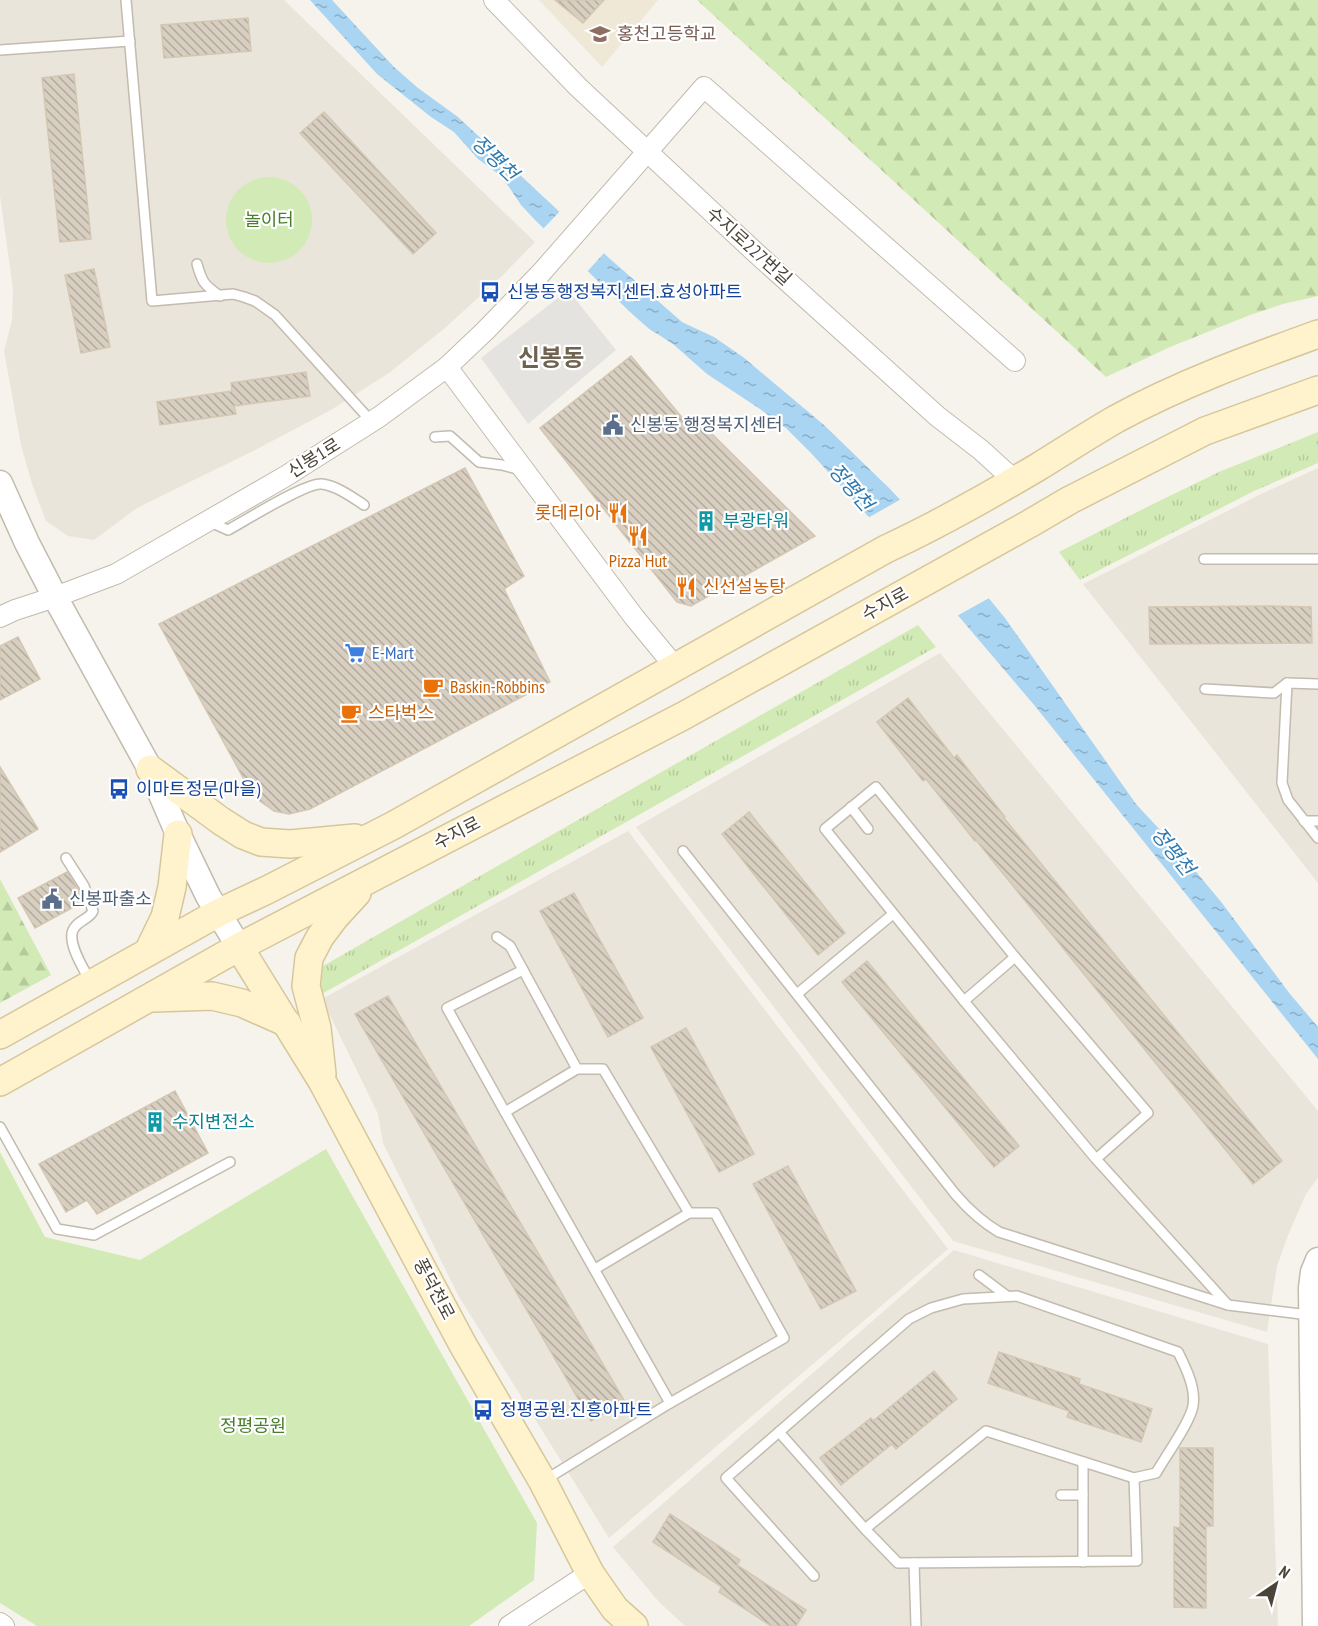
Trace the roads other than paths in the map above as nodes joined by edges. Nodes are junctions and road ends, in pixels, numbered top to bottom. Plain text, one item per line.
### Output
1 (126, 0) edge
2 (494, 0) edge
3 (130, 41) junction
4 (0, 50) edge
5 (646, 152) junction
6 (197, 264) dead end
7 (220, 296) junction
8 (1318, 334) edge
9 (1015, 361) dead end
10 (447, 367) junction
11 (1318, 390) edge
12 (371, 422) junction
13 (435, 437) dead end
14 (526, 472) junction
15 (1014, 480) junction
16 (0, 483) edge
17 (364, 506) dead end
18 (208, 521) junction
19 (1204, 558) dead end
20 (1318, 559) edge
21 (54, 597) junction
22 (0, 617) edge
23 (676, 668) junction
24 (1287, 683) junction
25 (1318, 684) edge
26 (1205, 688) dead end
27 (150, 769) junction
28 (851, 807) junction
29 (1304, 821) junction
30 (1318, 821) edge
31 (868, 829) dead end
32 (178, 834) junction
33 (369, 837) junction
34 (1318, 838) edge
35 (683, 851) dead end
36 (66, 858) dead end
37 (371, 879) junction
38 (218, 912) junction
39 (893, 914) junction
40 (497, 936) dead end
41 (239, 947) junction
42 (148, 952) junction
43 (1015, 957) junction
44 (523, 970) junction
45 (91, 983) junction
46 (797, 994) junction
47 (150, 998) junction
48 (964, 1001) junction
49 (287, 1023) junction
50 (0, 1035) edge
51 (577, 1069) junction
52 (322, 1081) junction
53 (0, 1082) edge
54 (505, 1112) junction
55 (0, 1127) edge
56 (1113, 1129) dead end
57 (1120, 1137) junction
58 (1096, 1159) junction
59 (230, 1162) dead end
60 (689, 1213) junction
61 (1318, 1260) edge
62 (595, 1269) junction
63 (980, 1275) dead end
64 (1007, 1296) junction
65 (1228, 1305) junction
66 (1311, 1316) junction
67 (1315, 1362) edge
68 (670, 1403) junction
69 (779, 1432) junction
70 (1083, 1462) junction
71 (1134, 1478) junction
72 (543, 1482) junction
73 (1061, 1495) dead end
74 (1083, 1495) junction
75 (865, 1529) junction
76 (1083, 1562) junction
77 (914, 1563) junction
78 (590, 1573) junction
79 (814, 1576) dead end
80 (1317, 1588) edge
81 (0, 1623) edge
82 (4, 1626) edge
83 (509, 1626) edge
84 (634, 1626) edge
85 (916, 1626) edge
86 (1316, 1626) edge

1 - 3 lane
2 - 5 street, 수지로227번길
3 - 4 lane
3 - 7 lane
5 - 9 street
5 - 10 street, 신봉1로
5 - 15 street, 수지로227번길
6 - 7 lane
7 - 12 lane
8 - 15 main road
10 - 12 street, 신봉1로
10 - 14 street
11 - 37 main road, 수지로
12 - 18 street, 신봉1로
13 - 14 lane
14 - 23 street
15 - 23 main road, 수지로
16 - 21 street
17 - 18 lane
18 - 21 street, 신봉1로
19 - 20 lane
21 - 22 street, 신봉1로
21 - 27 street
23 - 33 main road, 수지로
24 - 25 lane
24 - 26 lane
24 - 29 lane
27 - 32 street
27 - 33 main road
28 - 31 lane
28 - 39 lane
28 - 43 lane
29 - 30 lane
29 - 34 lane
32 - 38 street
32 - 42 main road
33 - 38 main road, 수지로
35 - 46 lane
36 - 45 lane
37 - 41 main road, 수지로
37 - 52 main road
38 - 41 street
38 - 42 main road, 수지로
39 - 46 lane
39 - 48 lane
40 - 44 lane
41 - 47 main road, 수지로
41 - 49 main road, 풍덕천로
42 - 45 main road, 수지로
43 - 48 lane
43 - 57 lane
44 - 51 lane
44 - 54 lane
45 - 50 main road, 수지로
46 - 65 lane
47 - 49 main road
47 - 53 main road, 수지로
48 - 58 lane
49 - 52 main road, 풍덕천로
51 - 54 lane
51 - 60 lane
52 - 72 main road, 풍덕천로
54 - 62 lane
55 - 59 lane
56 - 57 lane
57 - 58 lane
58 - 65 lane
60 - 62 lane
60 - 68 lane
61 - 66 street
62 - 68 lane
63 - 64 lane
64 - 69 lane
64 - 71 lane
65 - 66 lane
66 - 67 street
67 - 80 street
68 - 72 lane
69 - 75 lane
69 - 79 lane
70 - 71 lane
70 - 74 lane
70 - 75 lane
71 - 76 lane
72 - 78 main road, 풍덕천로
73 - 74 lane
74 - 76 lane
75 - 77 lane
76 - 77 lane
77 - 85 lane
78 - 83 street
78 - 84 main road, 풍덕천로
80 - 86 street
81 - 82 street

